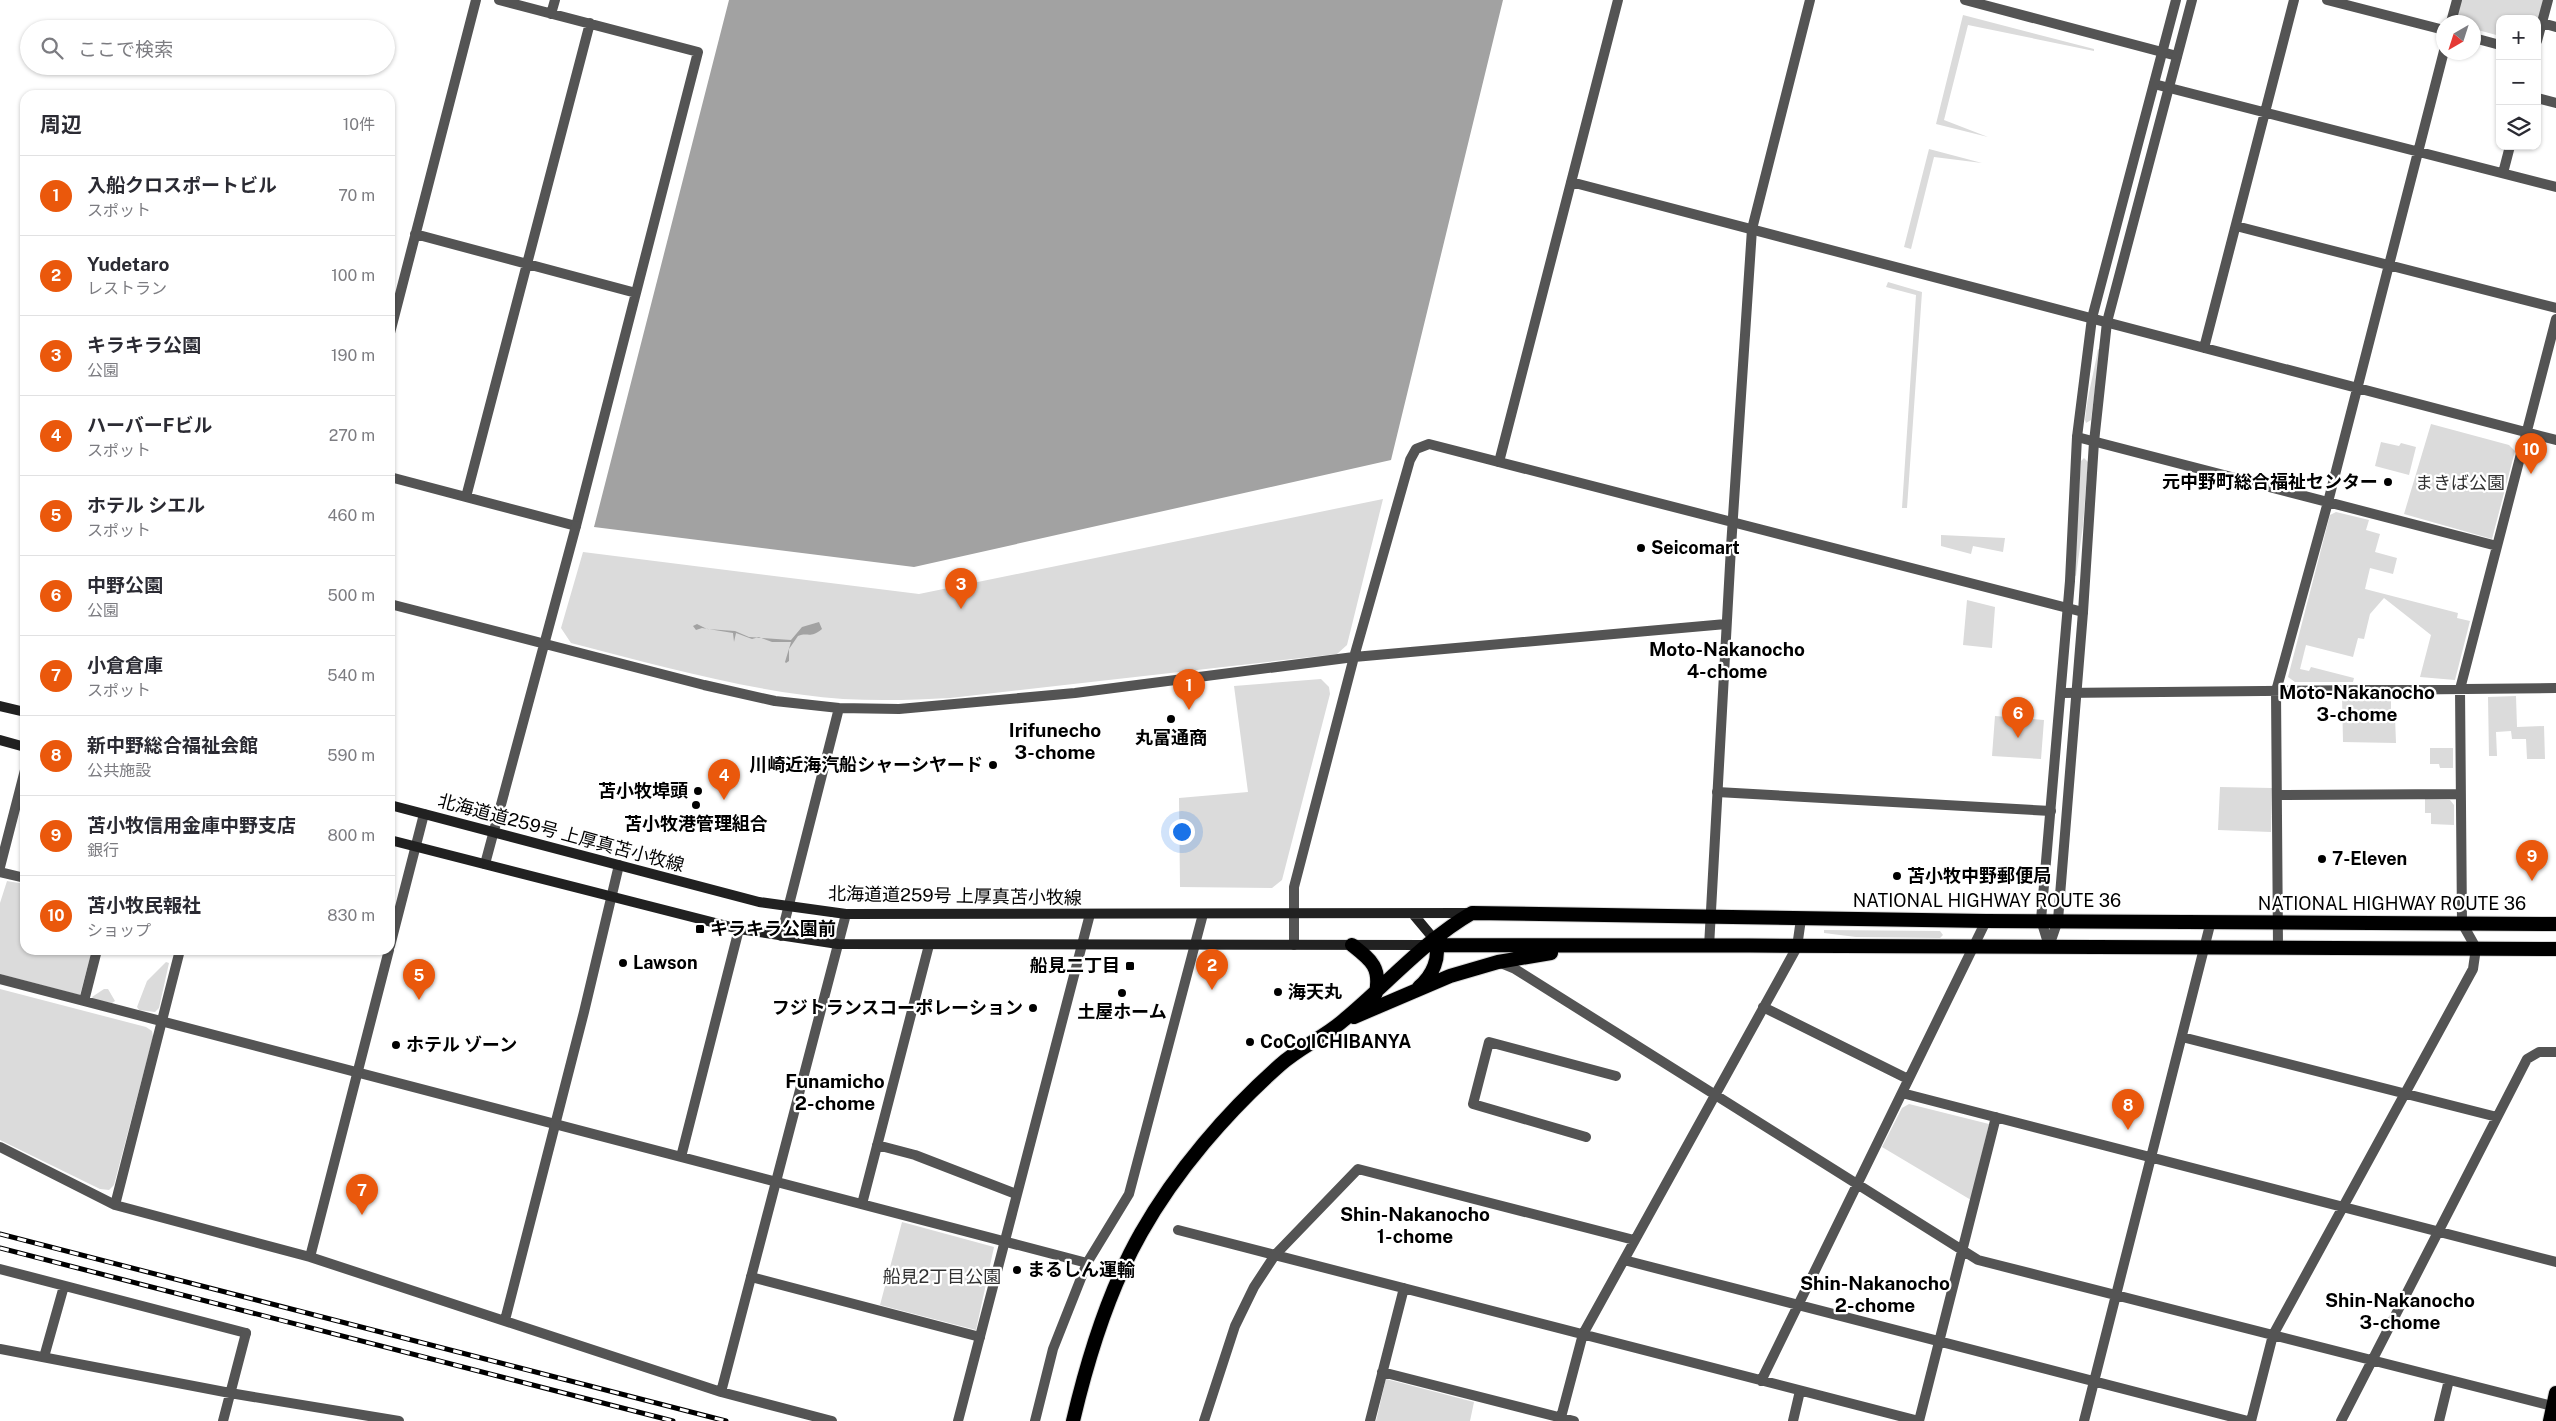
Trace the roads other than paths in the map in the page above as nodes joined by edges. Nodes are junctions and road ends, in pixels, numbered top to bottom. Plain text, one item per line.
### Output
1 (476, 0) edge
2 (499, 0) edge
3 (555, 0) edge
4 (1618, 0) edge
5 (1810, 0) edge
6 (1965, 0) edge
7 (2176, 0) edge
8 (2192, 0) edge
9 (2294, 0) edge
10 (2327, 0) edge
11 (2457, 0) edge
12 (2548, 0) edge
13 (551, 14) junction
14 (2453, 15) edge
15 (2542, 23) junction
16 (590, 24) junction
17 (2541, 27) edge
18 (2556, 27) edge
19 (2436, 28) edge
20 (2481, 40) edge
21 (2496, 44) edge
22 (2162, 52) junction
23 (2177, 56) junction
24 (2442, 60) edge
25 (2154, 84) junction
26 (2169, 88) junction
27 (2541, 99) edge
28 (2556, 103) edge
29 (2265, 112) junction
30 (2509, 150) edge
31 (2418, 152) junction
32 (2503, 173) junction
33 (1571, 182) junction
34 (2556, 187) edge
35 (2236, 226) junction
36 (1752, 229) junction
37 (415, 234) junction
38 (527, 263) junction
39 (2388, 265) junction
40 (636, 293) junction
41 (2556, 308) edge
42 (395, 313) edge
43 (2092, 318) junction
44 (2556, 319) edge
45 (2107, 322) junction
46 (2204, 348) junction
47 (2357, 388) junction
48 (2527, 432) junction
49 (2077, 437) junction
50 (2556, 440) edge
51 (2094, 442) junction
52 (1499, 462) junction
53 (395, 478) edge
54 (466, 497) junction
55 (2328, 502) junction
56 (1732, 522) junction
57 (576, 526) junction
58 (2497, 546) junction
59 (395, 605) edge
60 (2068, 608) junction
61 (2083, 612) junction
62 (1726, 624) junction
63 (544, 645) junction
64 (1354, 657) junction
65 (2556, 688) edge
66 (2460, 689) junction
67 (2276, 691) junction
68 (2060, 692) junction
69 (2076, 692) junction
70 (0, 706) edge
71 (839, 708) junction
72 (20, 711) edge
73 (0, 740) edge
74 (20, 746) edge
75 (20, 789) edge
76 (1717, 792) junction
77 (2461, 794) junction
78 (2277, 795) junction
79 (395, 806) edge
80 (2051, 811) junction
81 (424, 814) junction
82 (494, 832) junction
83 (395, 841) edge
84 (416, 847) junction
85 (485, 864) junction
86 (619, 865) junction
87 (0, 867) edge
88 (0, 872) edge
89 (20, 877) edge
90 (612, 895) junction
91 (788, 906) junction
92 (1472, 913) junction
93 (846, 914) junction
94 (1090, 914) junction
95 (1203, 914) junction
96 (1294, 914) junction
97 (1413, 914) junction
98 (1710, 918) junction
99 (1801, 919) junction
100 (2041, 920) junction
101 (2058, 920) junction
102 (1986, 921) junction
103 (2211, 921) junction
104 (2278, 922) junction
105 (2462, 923) junction
106 (2556, 924) edge
107 (395, 927) edge
108 (739, 929) junction
109 (781, 936) junction
110 (1433, 943) junction
111 (838, 944) junction
112 (929, 945) junction
113 (1082, 945) junction
114 (1195, 945) junction
115 (1294, 945) junction
116 (1352, 945) junction
117 (2206, 945) junction
118 (1709, 946) junction
119 (2049, 946) junction
120 (2278, 946) junction
121 (1587, 947) junction
122 (1797, 947) junction
123 (1973, 947) junction
124 (2476, 948) junction
125 (2556, 949) edge
126 (97, 955) edge
127 (179, 955) edge
128 (388, 955) edge
129 (1498, 962) junction
130 (0, 979) edge
131 (1376, 993) junction
132 (1412, 993) junction
133 (84, 1001) junction
134 (1764, 1007) junction
135 (162, 1021) junction
136 (1342, 1022) junction
137 (2182, 1037) junction
138 (2556, 1052) edge
139 (357, 1072) junction
140 (1616, 1076) dead end
141 (1908, 1079) junction
142 (1902, 1093) junction
143 (1716, 1094) junction
144 (2406, 1094) junction
145 (1996, 1117) junction
146 (2497, 1118) junction
147 (555, 1124) junction
148 (1586, 1137) dead end
149 (877, 1145) junction
150 (0, 1147) edge
151 (681, 1157) junction
152 (2151, 1157) junction
153 (776, 1182) junction
154 (1857, 1185) junction
155 (1016, 1194) junction
156 (862, 1204) junction
157 (114, 1205) junction
158 (2343, 1207) junction
159 (1178, 1230) dead end
160 (2439, 1231) junction
161 (1634, 1240) junction
162 (1004, 1241) junction
163 (1962, 1251) junction
164 (1275, 1255) junction
165 (310, 1257) junction
166 (1624, 1260) junction
167 (2556, 1262) edge
168 (1088, 1263) junction
169 (0, 1269) edge
170 (751, 1277) junction
171 (64, 1286) junction
172 (1404, 1288) junction
173 (2116, 1295) junction
174 (1798, 1305) junction
175 (505, 1320) junction
176 (1582, 1334) junction
177 (2273, 1335) junction
178 (980, 1337) junction
179 (1939, 1341) junction
180 (0, 1349) edge
181 (44, 1357) junction
182 (2372, 1360) junction
183 (1382, 1372) junction
184 (1761, 1380) junction
185 (2449, 1380) junction
186 (2094, 1381) junction
187 (1800, 1391) junction
188 (230, 1392) junction
189 (721, 1392) junction
190 (2555, 1402) edge
191 (1561, 1419) edge
192 (223, 1421) edge
193 (399, 1421) edge
194 (832, 1421) edge
195 (958, 1421) edge
196 (1035, 1421) edge
197 (1073, 1421) edge
198 (1205, 1421) edge
199 (1370, 1421) edge
200 (1574, 1421) edge
201 (1793, 1421) edge
202 (1919, 1421) edge
203 (2084, 1421) edge
204 (2249, 1421) edge
205 (2341, 1421) edge
206 (2439, 1421) edge
207 (2550, 1421) edge

1 - 37 street
2 - 13 street
3 - 13 street
4 - 33 street
5 - 36 street
6 - 22 street
7 - 22 street
8 - 23 street
9 - 29 street
10 - 19 street
11 - 14 street
12 - 15 street
13 - 16 street
15 - 17 street
15 - 18 street
16 - 38 street
16 - 40 street
20 - 21 street
22 - 23 street
22 - 25 street
23 - 26 street
24 - 31 street
25 - 26 street
25 - 43 street
26 - 29 street
26 - 45 street
27 - 28 street
29 - 31 street
29 - 35 street
30 - 32 street
31 - 32 street
31 - 39 street
32 - 34 street
33 - 36 street
33 - 52 street
35 - 39 street
35 - 46 street
36 - 43 street
36 - 56 street
37 - 38 street
37 - 42 street
38 - 40 street
38 - 54 street
39 - 41 street
39 - 47 street
40 - 57 street
43 - 45 street
43 - 49 street
44 - 48 street
45 - 46 street
45 - 51 street
46 - 47 street
47 - 48 street
47 - 55 street
48 - 50 street
48 - 58 street
49 - 51 street
49 - 60 street
51 - 55 street
51 - 61 street
52 - 56 street
52 - 64 street
53 - 54 street
54 - 57 street
55 - 58 street
55 - 67 street
56 - 60 street
56 - 62 street
57 - 63 street
58 - 66 street
59 - 63 street
60 - 61 street
60 - 68 street
61 - 69 street
62 - 64 street
62 - 76 street
63 - 71 street
63 - 82 street
64 - 71 street
64 - 96 street
65 - 66 street
66 - 67 street
66 - 77 street
67 - 69 street
67 - 78 street
68 - 69 street
68 - 80 street
69 - 101 street
70 - 72 main road
71 - 91 street
73 - 74 main road
75 - 87 street
76 - 80 street
76 - 98 street
77 - 78 street
77 - 105 street
78 - 104 street
79 - 81 main road, 北海道道259号 上厚真苫小牧線
80 - 100 street
81 - 82 main road, 北海道道259号 上厚真苫小牧線
81 - 84 street
82 - 85 street
82 - 86 main road, 北海道道259号 上厚真苫小牧線
83 - 84 main road
84 - 85 main road
84 - 107 street
85 - 90 main road
86 - 90 street
86 - 91 main road, 北海道道259号 上厚真苫小牧線
88 - 89 street
90 - 108 main road
90 - 147 street
91 - 93 main road, 北海道道259号 上厚真苫小牧線
91 - 109 street
92 - 97 main road, 北海道道259号 上厚真苫小牧線
92 - 98 highway, NATIONAL HIGHWAY ROUTE 36
92 - 110 highway
93 - 94 main road, 北海道道259号 上厚真苫小牧線
93 - 111 street
94 - 95 main road, 北海道道259号 上厚真苫小牧線
94 - 113 street
95 - 96 main road, 北海道道259号 上厚真苫小牧線
95 - 114 street
96 - 97 main road, 北海道道259号 上厚真苫小牧線
96 - 115 street
97 - 110 main road
98 - 99 highway, NATIONAL HIGHWAY ROUTE 36
98 - 118 street
99 - 102 highway, NATIONAL HIGHWAY ROUTE 36
99 - 122 street
100 - 101 highway, NATIONAL HIGHWAY ROUTE 36
100 - 102 highway, NATIONAL HIGHWAY ROUTE 36
100 - 119 street
101 - 103 highway, NATIONAL HIGHWAY ROUTE 36
101 - 119 street
102 - 123 street
103 - 104 highway, NATIONAL HIGHWAY ROUTE 36
103 - 117 street
104 - 105 highway, NATIONAL HIGHWAY ROUTE 36
104 - 120 street
105 - 106 highway, NATIONAL HIGHWAY ROUTE 36
105 - 124 street
108 - 109 main road
108 - 151 street
109 - 111 main road
110 - 116 main road
110 - 121 highway
110 - 131 highway
110 - 132 highway
111 - 112 main road
111 - 153 street
112 - 113 main road
112 - 149 street
113 - 114 main road
113 - 155 street
114 - 115 main road
114 - 168 street
115 - 116 main road
116 - 131 highway
117 - 119 highway
117 - 120 highway
117 - 137 street
118 - 121 highway
118 - 122 highway
119 - 123 highway
120 - 124 highway
121 - 129 highway
122 - 123 highway
122 - 134 street
123 - 141 street
124 - 125 highway
124 - 144 street
126 - 133 street
127 - 135 street
128 - 139 street
129 - 132 highway
129 - 143 street
130 - 133 street
131 - 136 highway
132 - 136 highway
133 - 135 street
134 - 141 street
134 - 143 street
135 - 139 street
135 - 157 street
136 - 197 highway
137 - 144 street
137 - 152 street
138 - 146 street
139 - 147 street
139 - 165 street
140 - 148 street
141 - 142 street
142 - 145 street
142 - 154 street
143 - 154 street
143 - 161 street
144 - 146 street
144 - 158 street
145 - 152 street
145 - 163 street
146 - 160 street
147 - 151 street
147 - 175 street
149 - 155 street
149 - 156 street
150 - 157 street
151 - 153 street
152 - 158 street
152 - 173 street
153 - 156 street
153 - 170 street
154 - 163 street
154 - 174 street
155 - 162 street
156 - 162 street
157 - 165 street
158 - 160 street
158 - 177 street
159 - 164 street
160 - 167 street
160 - 182 street
161 - 164 street
161 - 166 street
162 - 168 street
162 - 178 street
163 - 173 street
163 - 179 street
164 - 172 street
164 - 198 street
165 - 175 street
166 - 174 street
166 - 176 street
168 - 196 street
169 - 171 street
170 - 178 street
170 - 189 street
171 - 181 street
171 - 188 street
172 - 176 street
172 - 183 street
173 - 177 street
173 - 186 street
174 - 179 street
174 - 184 street
175 - 189 street
176 - 184 street
176 - 191 street
177 - 182 street
177 - 204 street
178 - 195 street
179 - 186 street
179 - 202 street
180 - 181 street
181 - 188 street
182 - 185 street
182 - 205 street
183 - 191 street
183 - 199 street
184 - 187 street
185 - 190 street
185 - 206 street
186 - 203 street
186 - 204 street
187 - 201 street
187 - 202 street
188 - 192 street
188 - 193 street
189 - 194 street
190 - 207 highway
191 - 200 street

